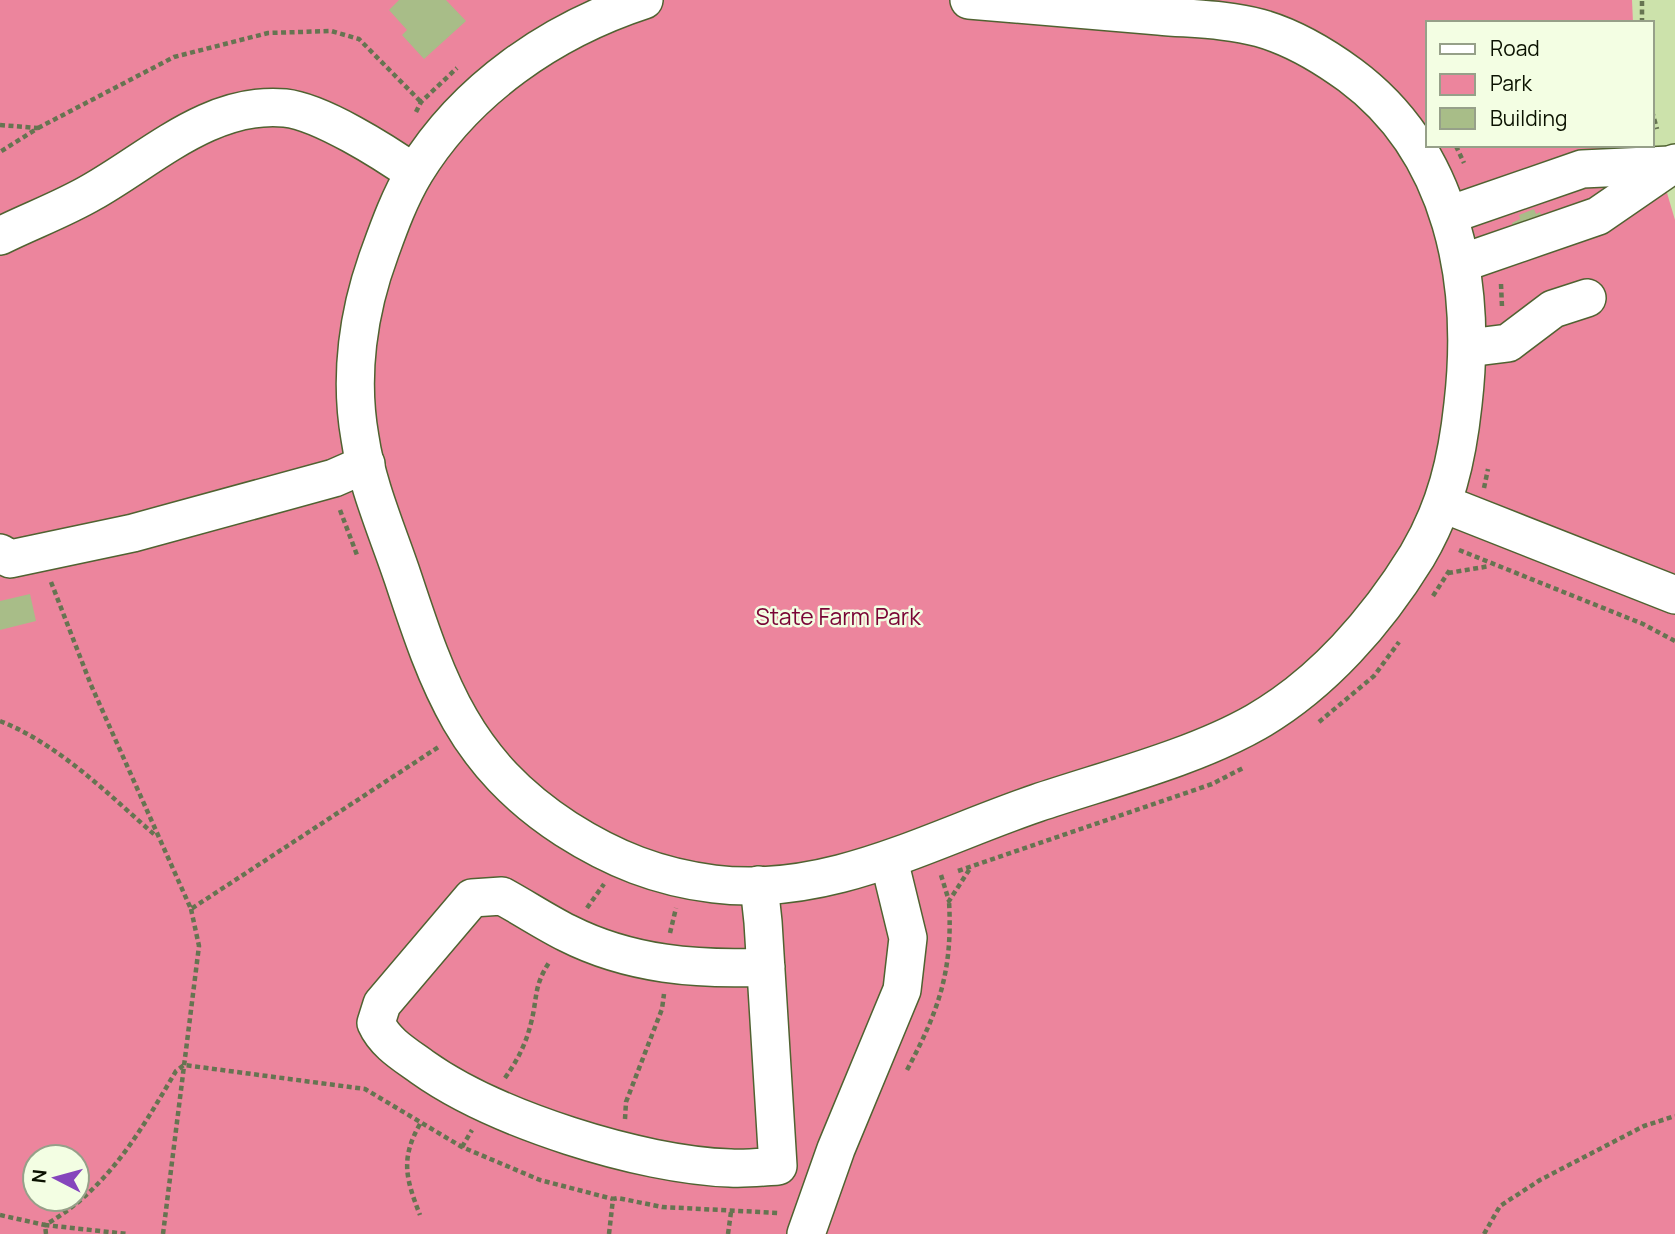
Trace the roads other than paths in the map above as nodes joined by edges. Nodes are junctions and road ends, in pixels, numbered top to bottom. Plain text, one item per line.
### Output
1 (644, 0) edge
2 (969, 0) edge
3 (1672, 164) edge
4 (414, 173) junction
5 (1449, 215) junction
6 (0, 236) edge
7 (1462, 263) junction
8 (1587, 298) dead end
9 (1468, 348) junction
10 (366, 464) junction
11 (1444, 504) junction
12 (0, 553) edge
13 (1675, 595) edge
14 (889, 860) junction
15 (759, 886) junction
16 (766, 967) junction
17 (806, 1234) edge

1 - 4 lane
2 - 5 lane
3 - 5 lane
3 - 7 lane
4 - 6 lane
4 - 10 lane
5 - 7 lane
7 - 9 lane
8 - 9 lane
9 - 11 lane
10 - 12 lane
10 - 15 lane
11 - 13 lane
11 - 14 lane
14 - 15 lane
14 - 17 lane
15 - 16 lane
16 - 16 lane

